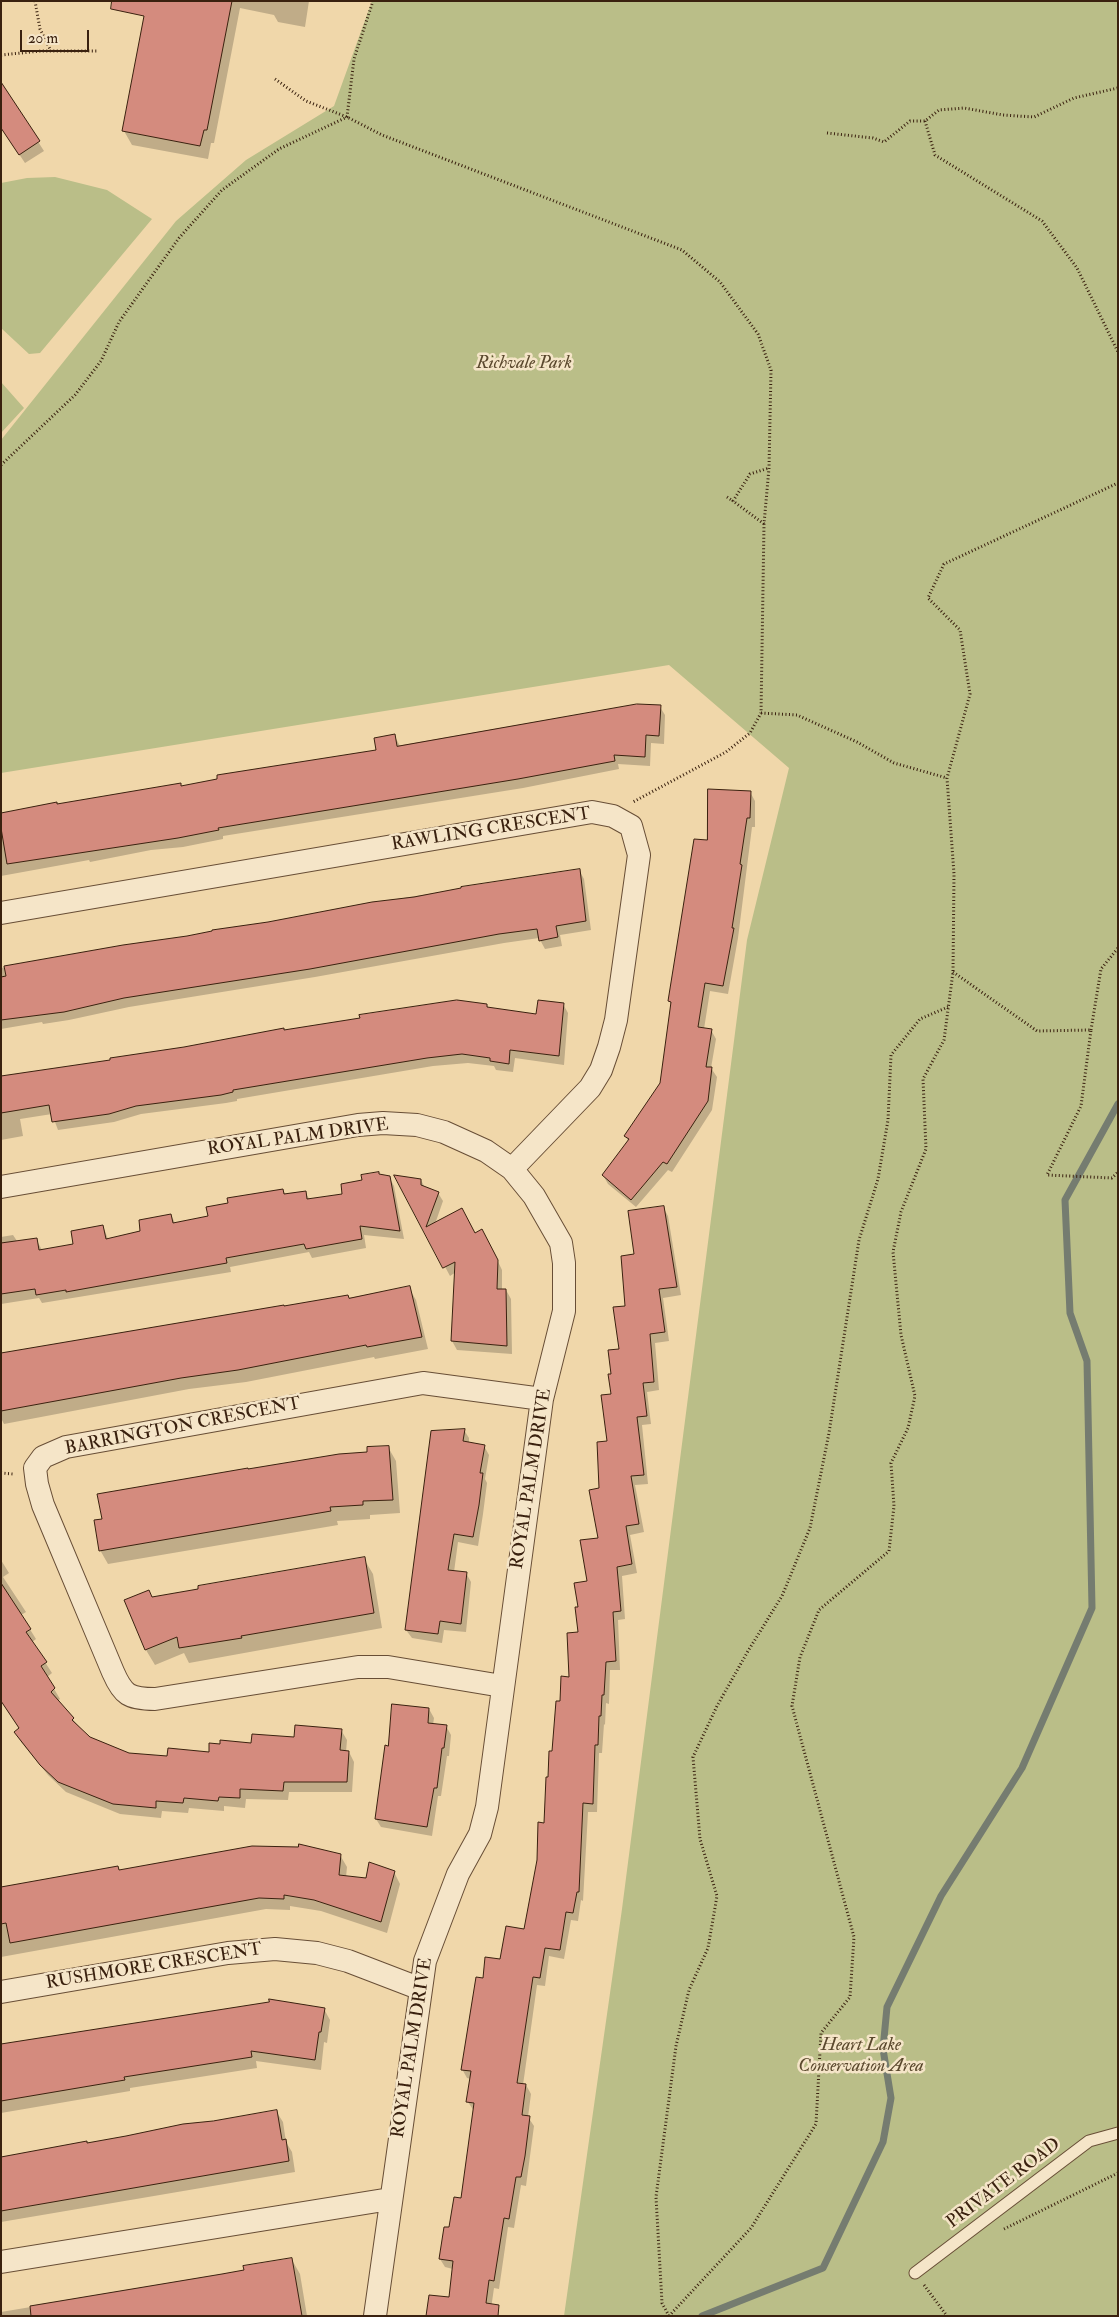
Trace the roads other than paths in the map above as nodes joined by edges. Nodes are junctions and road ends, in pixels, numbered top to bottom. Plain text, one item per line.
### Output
1 (1, 913) edge
2 (512, 1169) junction
3 (1, 1187) edge
4 (542, 1399) junction
5 (502, 1686) junction
6 (421, 1989) junction
7 (1, 1992) edge
8 (1118, 2133) edge
9 (390, 2199) junction
10 (1, 2262) edge
11 (916, 2273) road end
12 (375, 2316) edge

1 - 2 street, RAWLING CRESCENT
2 - 3 street, ROYAL PALM DRIVE
2 - 4 street, ROYAL PALM DRIVE
4 - 5 street, ROYAL PALM DRIVE
4 - 5 street, BARRINGTON CRESCENT
5 - 6 street, ROYAL PALM DRIVE
6 - 7 street, RUSHMORE CRESCENT
6 - 9 street, ROYAL PALM DRIVE
8 - 11 lane, PRIVATE ROAD
9 - 10 street
9 - 12 street, ROYAL PALM DRIVE

